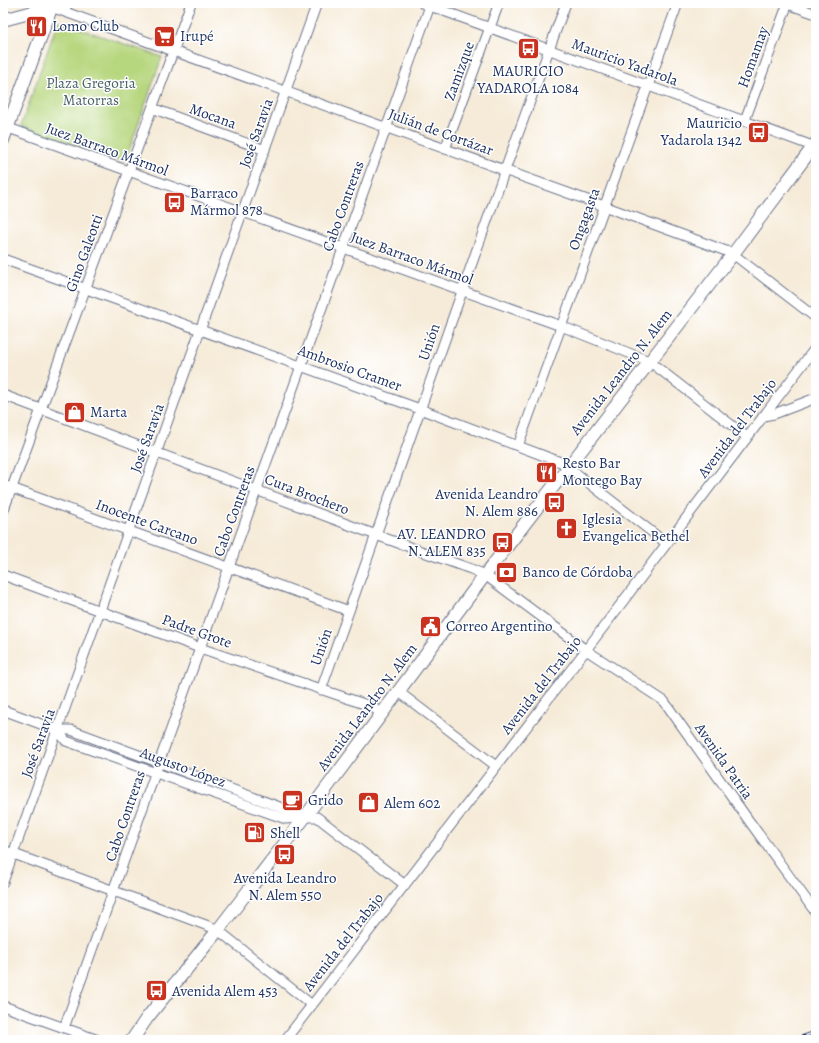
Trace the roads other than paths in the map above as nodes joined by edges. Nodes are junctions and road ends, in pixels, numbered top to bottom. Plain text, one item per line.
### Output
1 (68, 3) edge
2 (190, 3) edge
3 (318, 3) edge
4 (499, 3) edge
5 (566, 3) edge
6 (678, 3) edge
7 (787, 3) edge
8 (48, 4) edge
9 (428, 4) edge
10 (816, 14) edge
11 (3, 20) edge
12 (490, 27) junction
13 (549, 49) junction
14 (173, 51) junction
15 (648, 85) junction
16 (286, 91) junction
17 (152, 108) junction
18 (745, 120) junction
19 (386, 128) junction
20 (4, 131) edge
21 (815, 146) edge
22 (445, 149) junction
23 (265, 150) junction
24 (505, 170) junction
25 (128, 171) junction
26 (604, 206) junction
27 (243, 212) junction
28 (343, 248) junction
29 (733, 254) junction
30 (3, 259) edge
31 (85, 289) junction
32 (462, 291) junction
33 (816, 318) edge
34 (561, 326) junction
35 (200, 330) junction
36 (816, 346) edge
37 (649, 361) junction
38 (301, 366) junction
39 (3, 395) edge
40 (816, 398) edge
41 (41, 409) junction
42 (420, 409) junction
43 (763, 416) junction
44 (748, 437) junction
45 (518, 446) junction
46 (157, 452) junction
47 (568, 466) junction
48 (7, 486) edge
49 (256, 490) junction
50 (3, 512) edge
51 (129, 531) junction
52 (376, 535) junction
53 (666, 543) junction
54 (229, 567) junction
55 (3, 575) edge
56 (485, 575) junction
57 (100, 611) junction
58 (349, 611) junction
59 (200, 648) junction
60 (586, 650) junction
61 (321, 690) junction
62 (399, 692) junction
63 (3, 710) edge
64 (382, 714) junction
65 (57, 730) junction
66 (496, 766) junction
67 (156, 767) junction
68 (305, 816) junction
69 (3, 850) edge
70 (13, 854) junction
71 (3, 882) edge
72 (405, 885) junction
73 (113, 890) junction
74 (816, 913) edge
75 (218, 930) junction
76 (312, 1005) junction
77 (3, 1006) edge
78 (64, 1028) junction
79 (98, 1040) edge
80 (132, 1040) edge
81 (286, 1040) edge

1 - 8 main road
2 - 14 street, Gino Galeotti
3 - 16 street, José Saravia
4 - 12 street, Zamizque
5 - 13 street, Unión
6 - 15 street, Ongagasta
7 - 10 street
7 - 18 street, Homamay
8 - 11 main road
8 - 14 street, Julián de Cortázar
8 - 20 main road
9 - 12 street, Mauricio Yadarola
9 - 19 street, Cabo Contreras
12 - 13 street, Mauricio Yadarola
12 - 22 street, Zamizque
13 - 15 street, Mauricio Yadarola
13 - 24 street, Unión
14 - 16 street, Julián de Cortázar
14 - 17 street, Gino Galeotti
15 - 18 street, Mauricio Yadarola
15 - 26 street, Ongagasta
16 - 19 street, Julián de Cortázar
16 - 23 street, José Saravia
17 - 23 street, Mocana
17 - 25 street, Gino Galeotti
18 - 21 street, Mauricio Yadarola
19 - 22 street, Julián de Cortázar
19 - 28 street, Cabo Contreras
20 - 25 street, Juez Barraco Mármol
21 - 29 main road, Avenida Leandro N. Alem
22 - 24 street, Julián de Cortázar
23 - 27 street, José Saravia
24 - 26 street, Julián de Cortázar
24 - 32 street, Unión
25 - 27 street, Juez Barraco Mármol
25 - 31 street, Gino Galeotti
26 - 29 street, Julián de Cortázar
26 - 34 street, Ongagasta
27 - 28 street, Juez Barraco Mármol
27 - 35 street, José Saravia
28 - 32 street, Juez Barraco Mármol
28 - 38 street, Cabo Contreras
29 - 33 street, Julián de Cortázar
29 - 37 main road, Avenida Leandro N. Alem
30 - 31 street, Ambrosio Cramer
31 - 35 street, Ambrosio Cramer
31 - 41 street, Gino Galeotti
32 - 34 street, Juez Barraco Mármol
32 - 42 street, Unión
34 - 37 street, Juez Barraco Mármol
34 - 45 street, Ongagasta
35 - 38 street, Ambrosio Cramer
35 - 46 street, José Saravia
36 - 43 street, Avenida del Trabajo
37 - 44 street, Juez Barraco Mármol
37 - 47 main road, Avenida Leandro N. Alem
38 - 42 street, Ambrosio Cramer
38 - 49 street, Cabo Contreras
39 - 41 street, Cura Brochero
40 - 43 street
41 - 46 street, Cura Brochero
41 - 48 street, Gino Galeotti
42 - 45 street, Ambrosio Cramer
42 - 52 street, Unión
43 - 44 street, Avenida del Trabajo
44 - 53 street, Avenida del Trabajo
45 - 47 street, Ambrosio Cramer
46 - 49 street, Cura Brochero
46 - 51 street, José Saravia
47 - 53 street, Ambrosio Cramer
47 - 56 main road, Avenida Leandro N. Alem
48 - 50 street, Gino Galeotti
48 - 51 street, Inocente Carcano
49 - 52 street, Cura Brochero
49 - 54 street, Cabo Contreras
51 - 54 street, Inocente Carcano
51 - 57 street, José Saravia
52 - 56 street, Cura Brochero
52 - 58 street, Unión
53 - 60 street, Avenida del Trabajo
54 - 58 street, Inocente Carcano
54 - 59 street, Cabo Contreras
55 - 57 street, Padre Grote
56 - 60 street, Cura Brochero
56 - 62 main road, Avenida Leandro N. Alem
57 - 59 street, Padre Grote
57 - 65 street, José Saravia
58 - 61 street, Unión
59 - 61 street, Padre Grote
59 - 67 street, Cabo Contreras
60 - 66 street, Avenida del Trabajo
60 - 74 street, Avenida Patria
61 - 64 street, Padre Grote
62 - 64 main road, Avenida Leandro N. Alem
62 - 66 street
63 - 65 street, Augusto López
64 - 68 main road, Avenida Leandro N. Alem
65 - 67 street, Augusto López
65 - 70 street, José Saravia
66 - 72 street, Avenida del Trabajo
67 - 68 street, Augusto López
67 - 73 street, Cabo Contreras
68 - 72 street, Augusto López
68 - 75 main road, Avenida Leandro N. Alem
69 - 70 street
70 - 71 street, José Saravia
70 - 73 street
72 - 76 street, Avenida del Trabajo
73 - 75 street
73 - 78 street, Cabo Contreras
75 - 76 street
75 - 80 main road, Avenida Leandro N. Alem
76 - 81 street, Avenida del Trabajo
77 - 78 street
78 - 79 street

